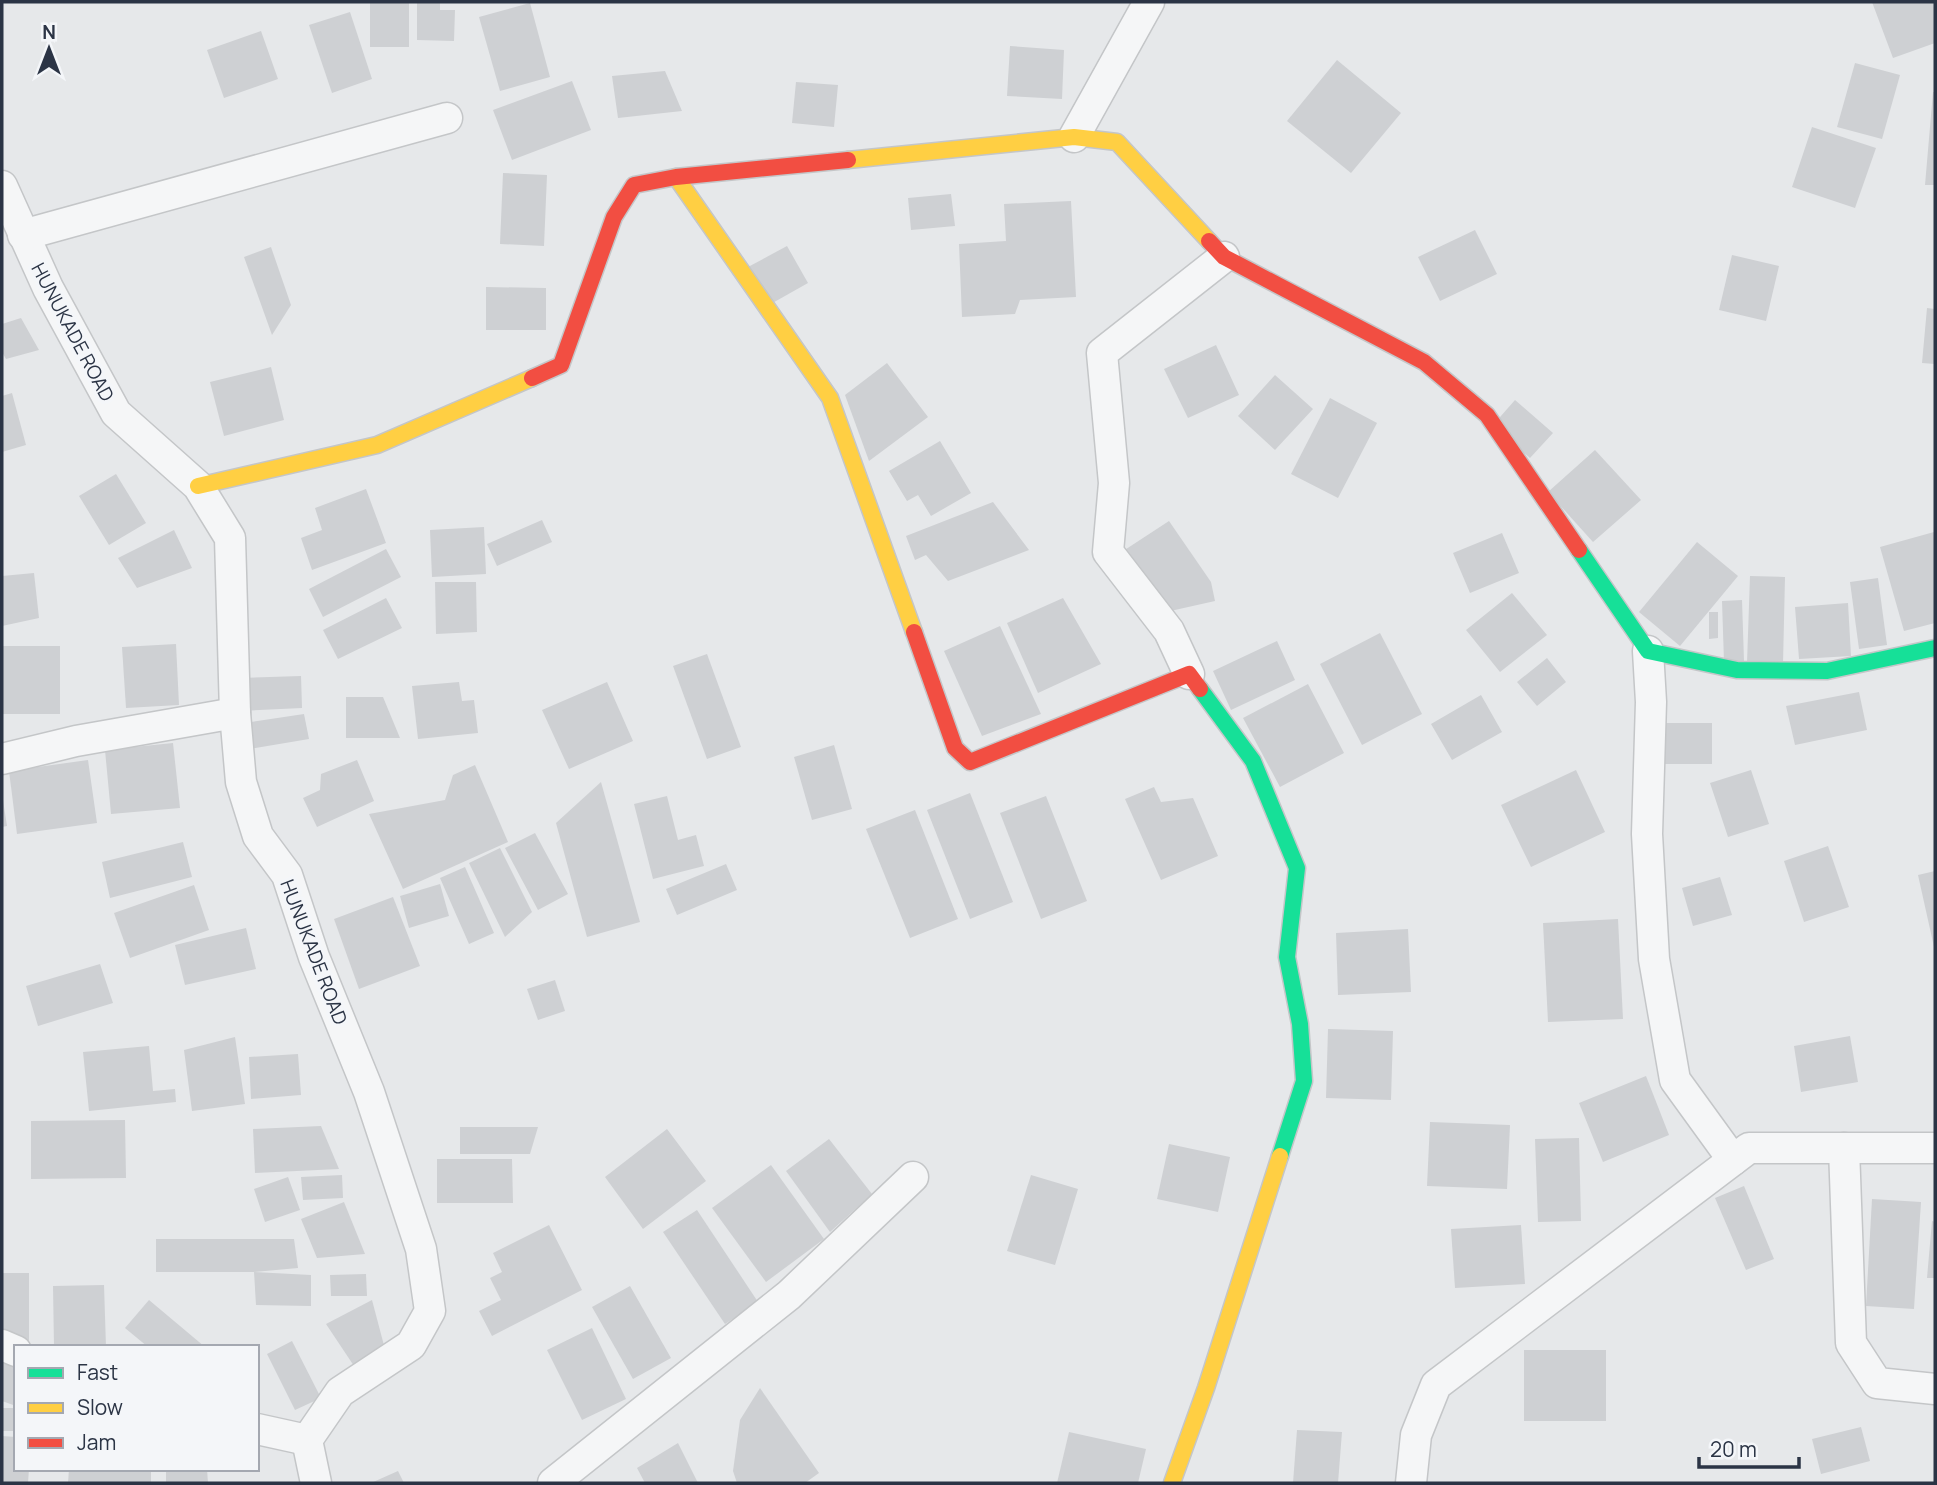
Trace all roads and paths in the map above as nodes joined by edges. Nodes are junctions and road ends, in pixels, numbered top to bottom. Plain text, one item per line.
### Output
1 (1149, 2) edge
2 (447, 118) dead end
3 (1074, 137) junction
4 (676, 177) junction
5 (2, 186) edge
6 (23, 235) junction
7 (1224, 257) junction
8 (198, 486) junction
9 (1935, 648) edge
10 (1648, 651) junction
11 (1189, 674) junction
12 (235, 713) junction
13 (2, 759) edge
14 (1844, 1148) junction
15 (1935, 1148) edge
16 (1732, 1160) junction
17 (914, 1177) dead end
18 (1935, 1389) edge
19 (259, 1429) edge
20 (307, 1440) junction
21 (316, 1483) edge
22 (554, 1483) edge
23 (1172, 1483) edge
24 (1411, 1483) edge

1 - 3 street
2 - 6 street
3 - 4 street
3 - 7 street
4 - 8 street
4 - 11 street
5 - 6 street, HUNUKADE ROAD
6 - 8 street, HUNUKADE ROAD
7 - 10 street
7 - 11 street
8 - 12 street, HUNUKADE ROAD
9 - 10 street
10 - 16 street
11 - 23 street
12 - 13 street
12 - 20 street, HUNUKADE ROAD
14 - 15 street
14 - 16 street
14 - 18 street
16 - 24 street
17 - 22 street
19 - 20 street
20 - 21 street

